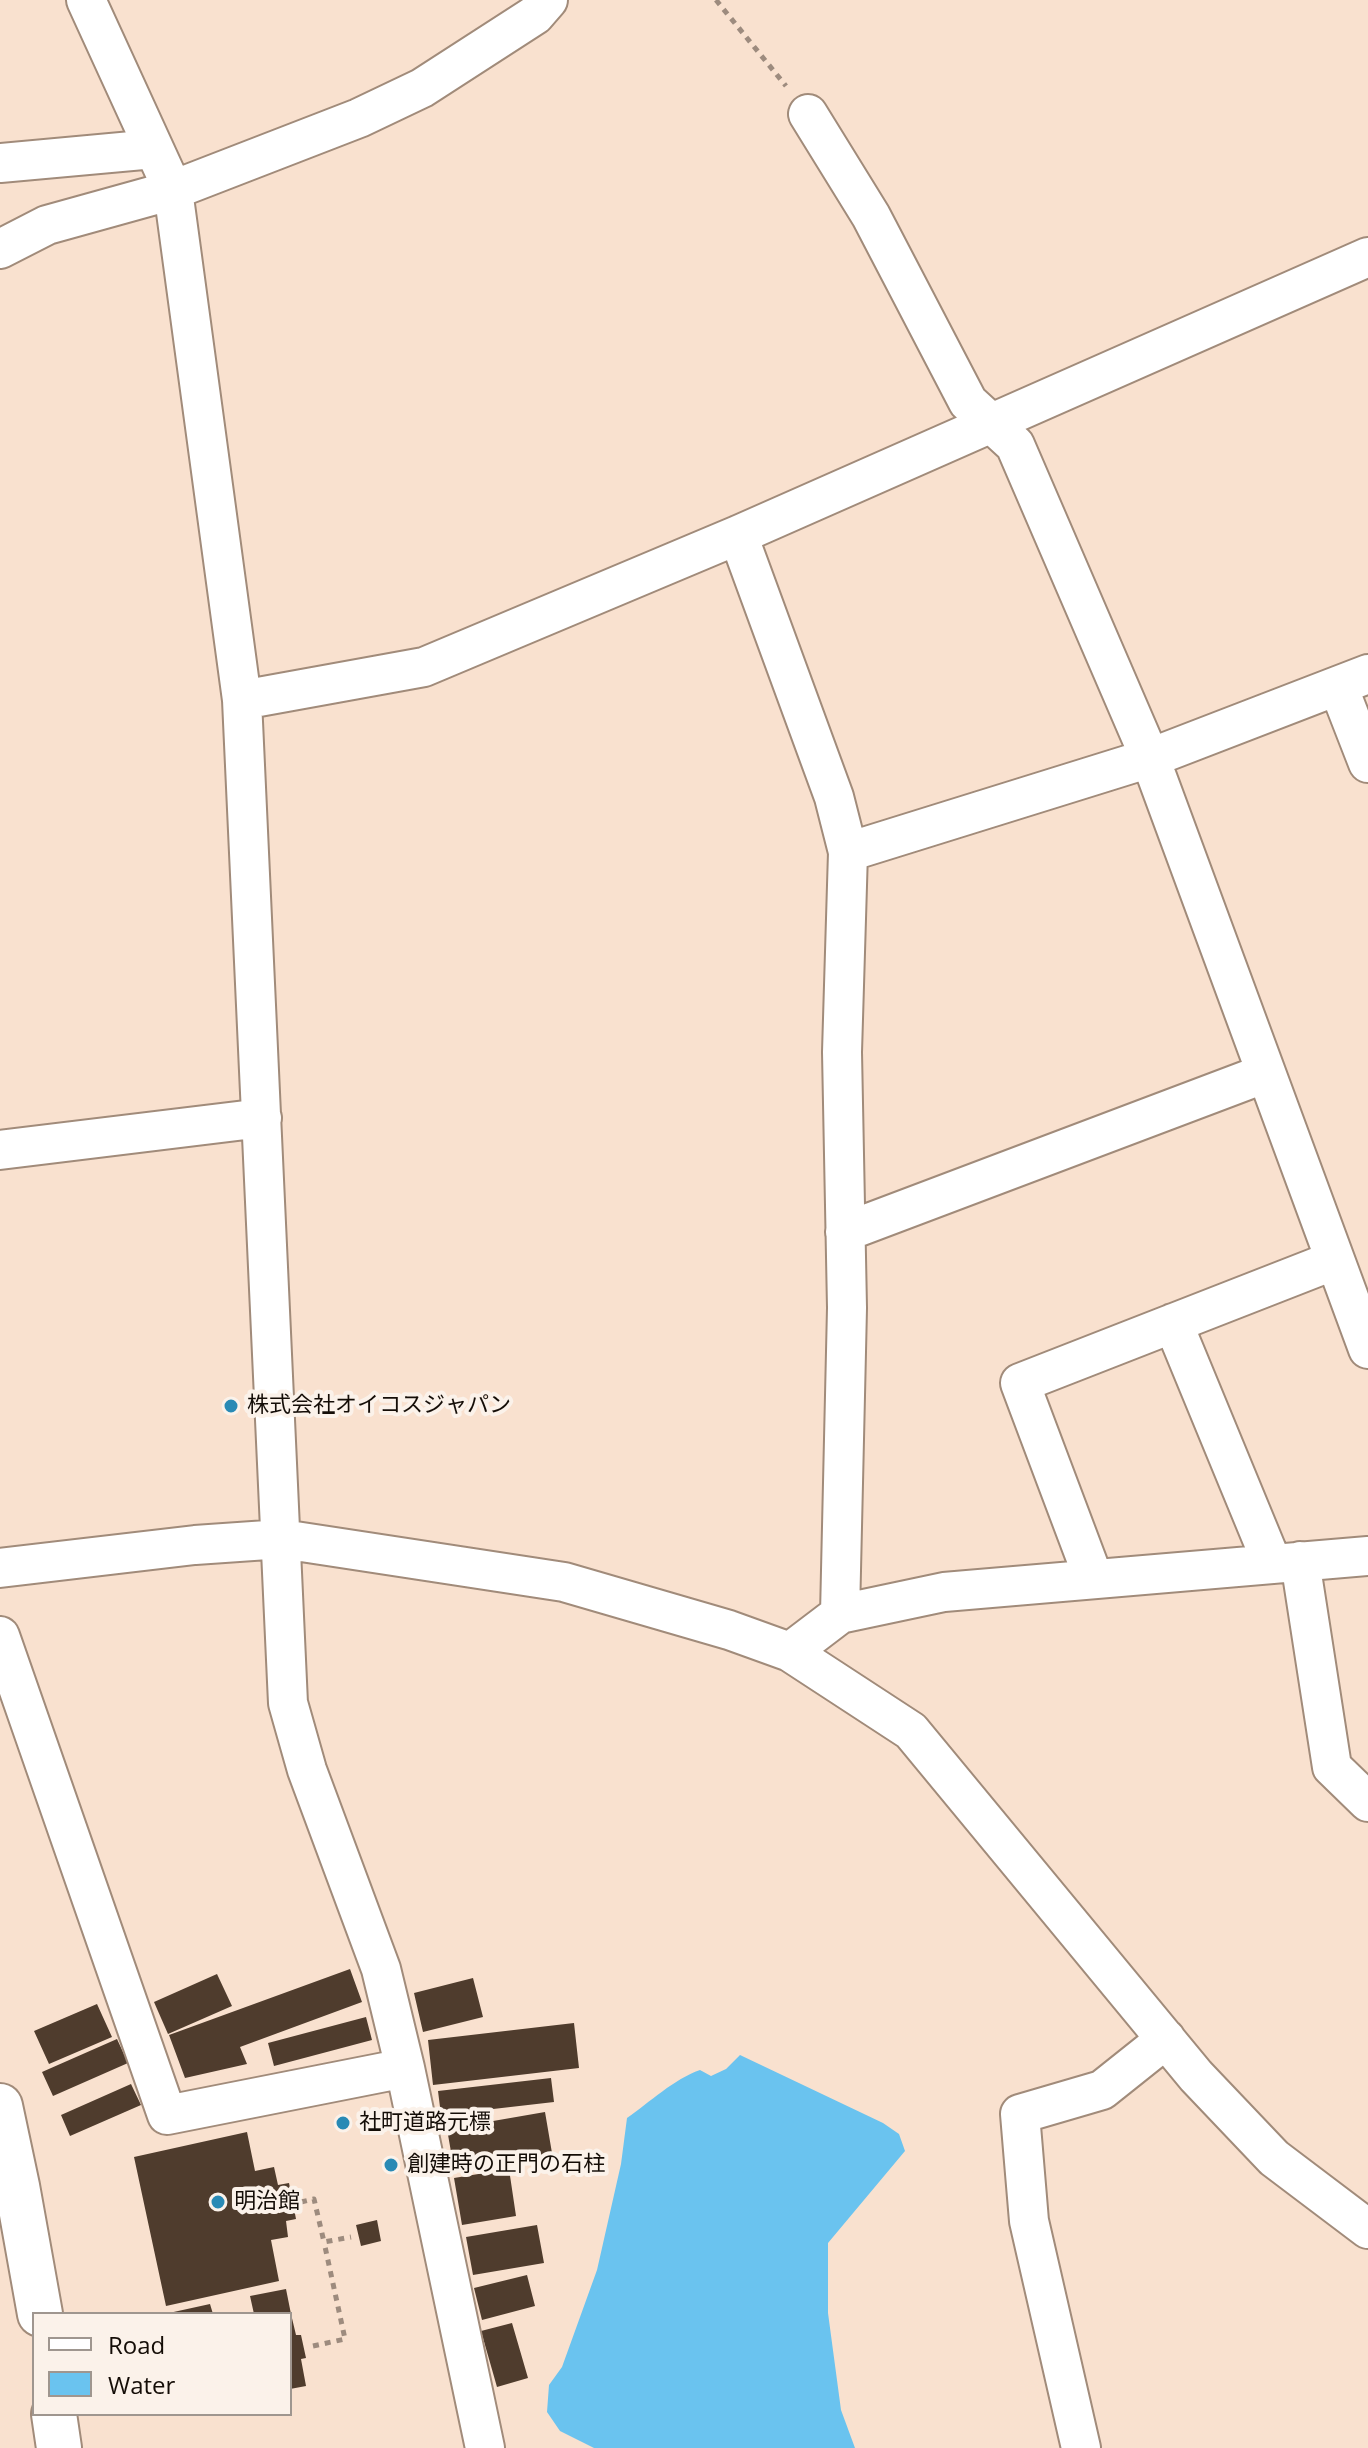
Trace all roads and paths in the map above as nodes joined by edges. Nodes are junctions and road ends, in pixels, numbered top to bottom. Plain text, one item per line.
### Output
1 (86, 0) edge
2 (548, 0) edge
3 (716, 0) edge
4 (808, 114) joint
5 (154, 149) junction
6 (0, 163) edge
7 (173, 190) junction
8 (0, 249) edge
9 (1368, 257) edge
10 (993, 423) junction
11 (738, 535) junction
12 (1353, 680) edge
13 (242, 700) junction
14 (1150, 758) junction
15 (1368, 763) edge
16 (848, 852) junction
17 (1266, 1073) junction
18 (262, 1118) junction
19 (0, 1150) edge
20 (845, 1232) junction
21 (1335, 1260) junction
22 (1173, 1323) junction
23 (1368, 1349) edge
24 (282, 1539) junction
25 (1368, 1556) edge
26 (1286, 1562) junction
27 (0, 1568) edge
28 (1093, 1577) junction
29 (840, 1614) junction
30 (0, 1636) edge
31 (790, 1652) junction
32 (1368, 1802) edge
33 (1166, 2039) junction
34 (405, 2068) junction
35 (0, 2106) edge
36 (301, 2202) dead end
37 (1368, 2229) edge
38 (351, 2237) dead end
39 (324, 2242) junction
40 (40, 2312) edge
41 (313, 2346) dead end
42 (54, 2416) edge
43 (59, 2448) edge
44 (485, 2448) edge
45 (1081, 2448) edge

1 - 5 street
2 - 7 street
3 - 4 path
4 - 10 street
5 - 6 street
5 - 7 street
7 - 8 street
7 - 13 street
9 - 10 street
10 - 11 street
10 - 14 street
11 - 13 street
11 - 16 street
12 - 14 street
12 - 15 street
13 - 18 street
14 - 16 street
14 - 17 street
16 - 20 street
17 - 20 street
17 - 21 street
18 - 19 street
18 - 24 street
20 - 29 street
21 - 22 street
21 - 23 street
22 - 26 street
22 - 28 street
24 - 27 street
24 - 31 street
24 - 34 street
25 - 26 street
26 - 28 street
26 - 32 street
28 - 29 street
29 - 31 street
30 - 34 street
31 - 33 street
33 - 37 street
33 - 45 street
34 - 44 street
35 - 40 main road
36 - 39 path
38 - 39 path
39 - 41 path
42 - 43 main road

